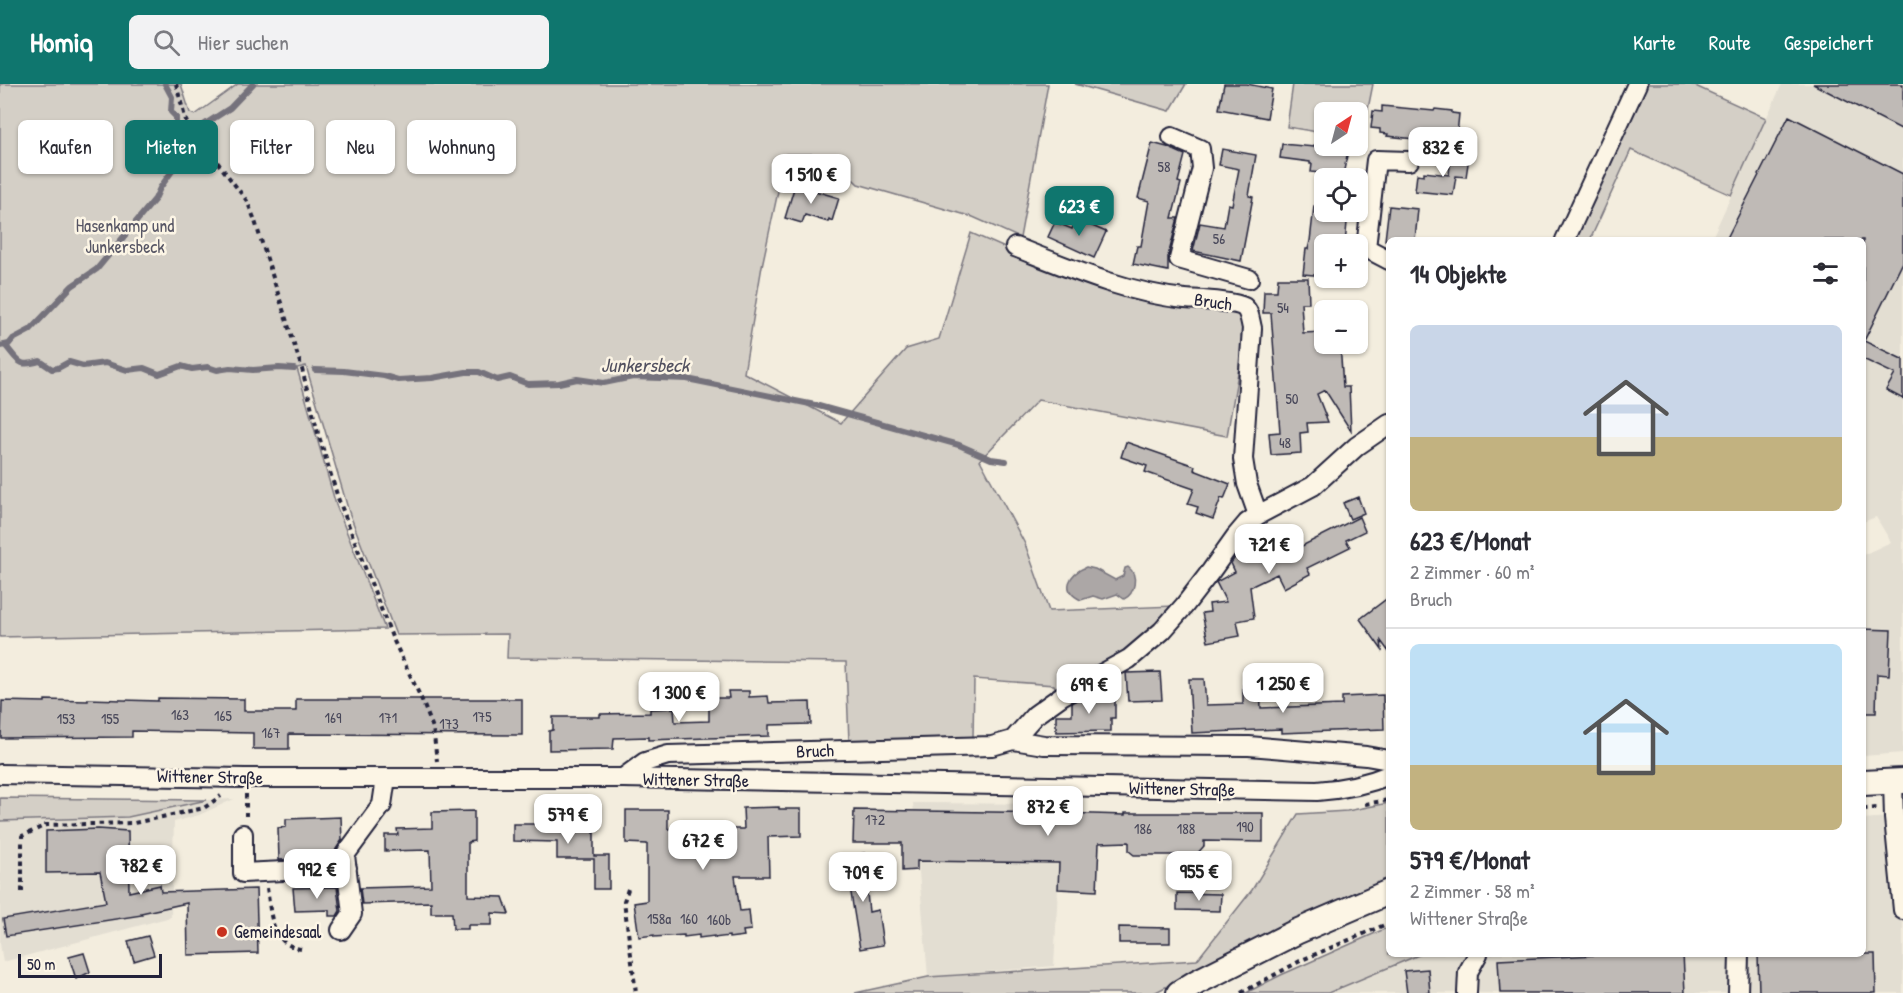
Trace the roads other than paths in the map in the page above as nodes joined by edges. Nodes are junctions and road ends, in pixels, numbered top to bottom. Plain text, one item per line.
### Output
1 (1637, 84) edge
2 (1172, 136) dead end
3 (1409, 161) dead end
4 (1566, 237) edge
5 (1015, 247) dead end
6 (1386, 258) edge
7 (1249, 279) dead end
8 (1386, 426) edge
9 (1258, 515) junction
10 (1013, 740) junction
11 (1386, 759) edge
12 (0, 774) edge
13 (1386, 776) edge
14 (386, 778) junction
15 (623, 778) junction
16 (1898, 781) edge
17 (1866, 783) edge
18 (243, 834) dead end
19 (347, 868) junction
20 (1386, 893) edge
21 (1903, 910) edge
22 (341, 930) dead end
23 (1476, 957) edge
24 (1739, 957) edge
25 (1179, 993) edge
26 (1467, 993) edge
27 (1738, 993) edge

1 - 4 street
2 - 7 street
3 - 6 street
5 - 9 street, Bruch
8 - 9 street
9 - 10 street
10 - 11 street, Bruch
10 - 15 street, Bruch
12 - 14 street, Wittener Straße
13 - 15 street, Wittener Straße
14 - 15 street, Wittener Straße
14 - 19 street
16 - 17 main road
16 - 21 street
18 - 19 street
19 - 22 street
20 - 25 main road
23 - 26 street
24 - 27 street

